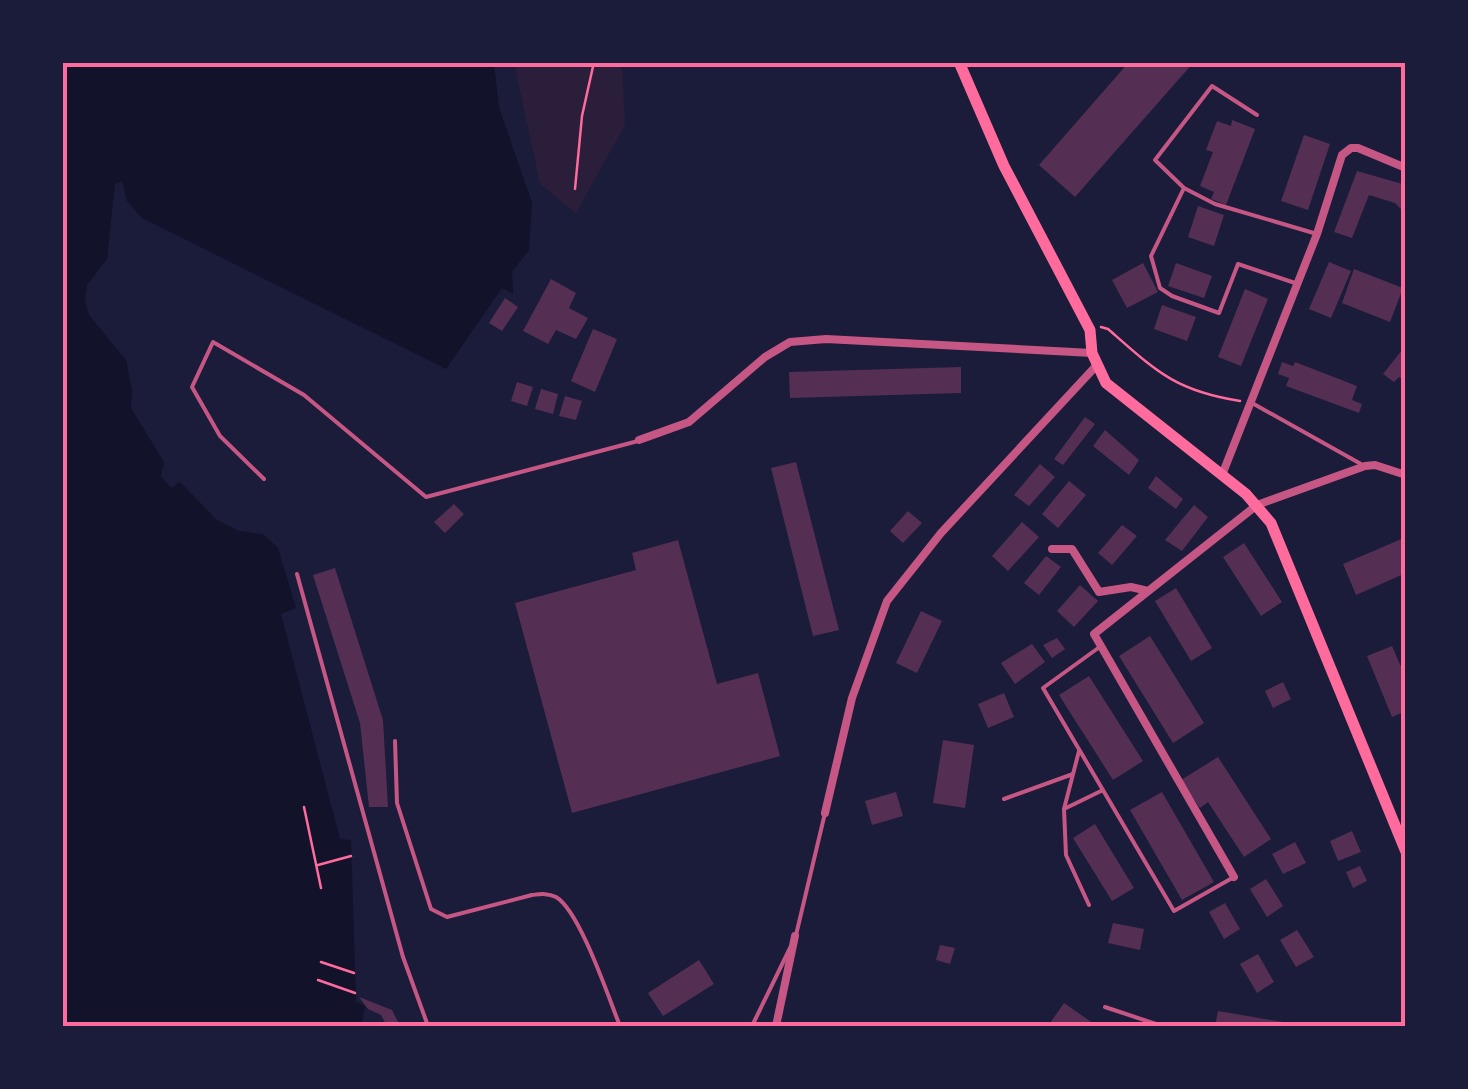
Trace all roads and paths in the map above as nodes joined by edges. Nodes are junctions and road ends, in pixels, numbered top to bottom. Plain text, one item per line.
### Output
1 (594, 62) edge
2 (959, 62) edge
3 (1257, 115) dead end
4 (1406, 168) edge
5 (1184, 188) junction
6 (574, 189) dead end
7 (1317, 234) junction
8 (1298, 284) junction
9 (1090, 330) junction
10 (1094, 360) junction
11 (1252, 403) junction
12 (639, 440) joint
13 (1365, 466) junction
14 (1222, 475) junction
15 (1406, 475) edge
16 (264, 478) dead end
17 (1256, 505) junction
18 (1052, 549) dead end
19 (297, 574) dead end
20 (1148, 591) junction
21 (1101, 646) junction
22 (395, 741) dead end
23 (1079, 750) junction
24 (1073, 774) junction
25 (1103, 790) junction
26 (1004, 799) dead end
27 (304, 807) dead end
28 (1064, 809) junction
29 (825, 813) joint
30 (1406, 852) edge
31 (351, 856) dead end
32 (316, 865) junction
33 (1234, 877) joint
34 (322, 888) dead end
35 (1089, 905) dead end
36 (795, 936) junction
37 (321, 962) dead end
38 (354, 973) dead end
39 (318, 980) dead end
40 (355, 994) dead end
41 (1105, 1008) dead end
42 (428, 1026) edge
43 (620, 1026) edge
44 (752, 1026) edge
45 (776, 1026) edge
46 (1162, 1026) edge

1 - 6 path
2 - 9 main road
3 - 5 lane
4 - 7 street
5 - 7 lane
5 - 8 lane
7 - 8 street
8 - 11 street
9 - 10 main road
9 - 11 path
10 - 12 street
10 - 14 main road
10 - 29 street
11 - 13 lane
11 - 14 street
12 - 16 lane
13 - 15 street
13 - 17 street
14 - 17 main road
17 - 20 street
17 - 30 main road
18 - 20 street
19 - 42 lane
20 - 21 street
21 - 23 lane
21 - 33 street
22 - 43 lane
23 - 24 lane
23 - 25 lane
24 - 26 lane
24 - 28 lane
25 - 28 lane
25 - 33 lane
27 - 32 path
28 - 35 lane
29 - 36 lane
31 - 32 path
32 - 34 path
36 - 44 lane
36 - 45 street
37 - 38 path
39 - 40 path
41 - 46 lane

